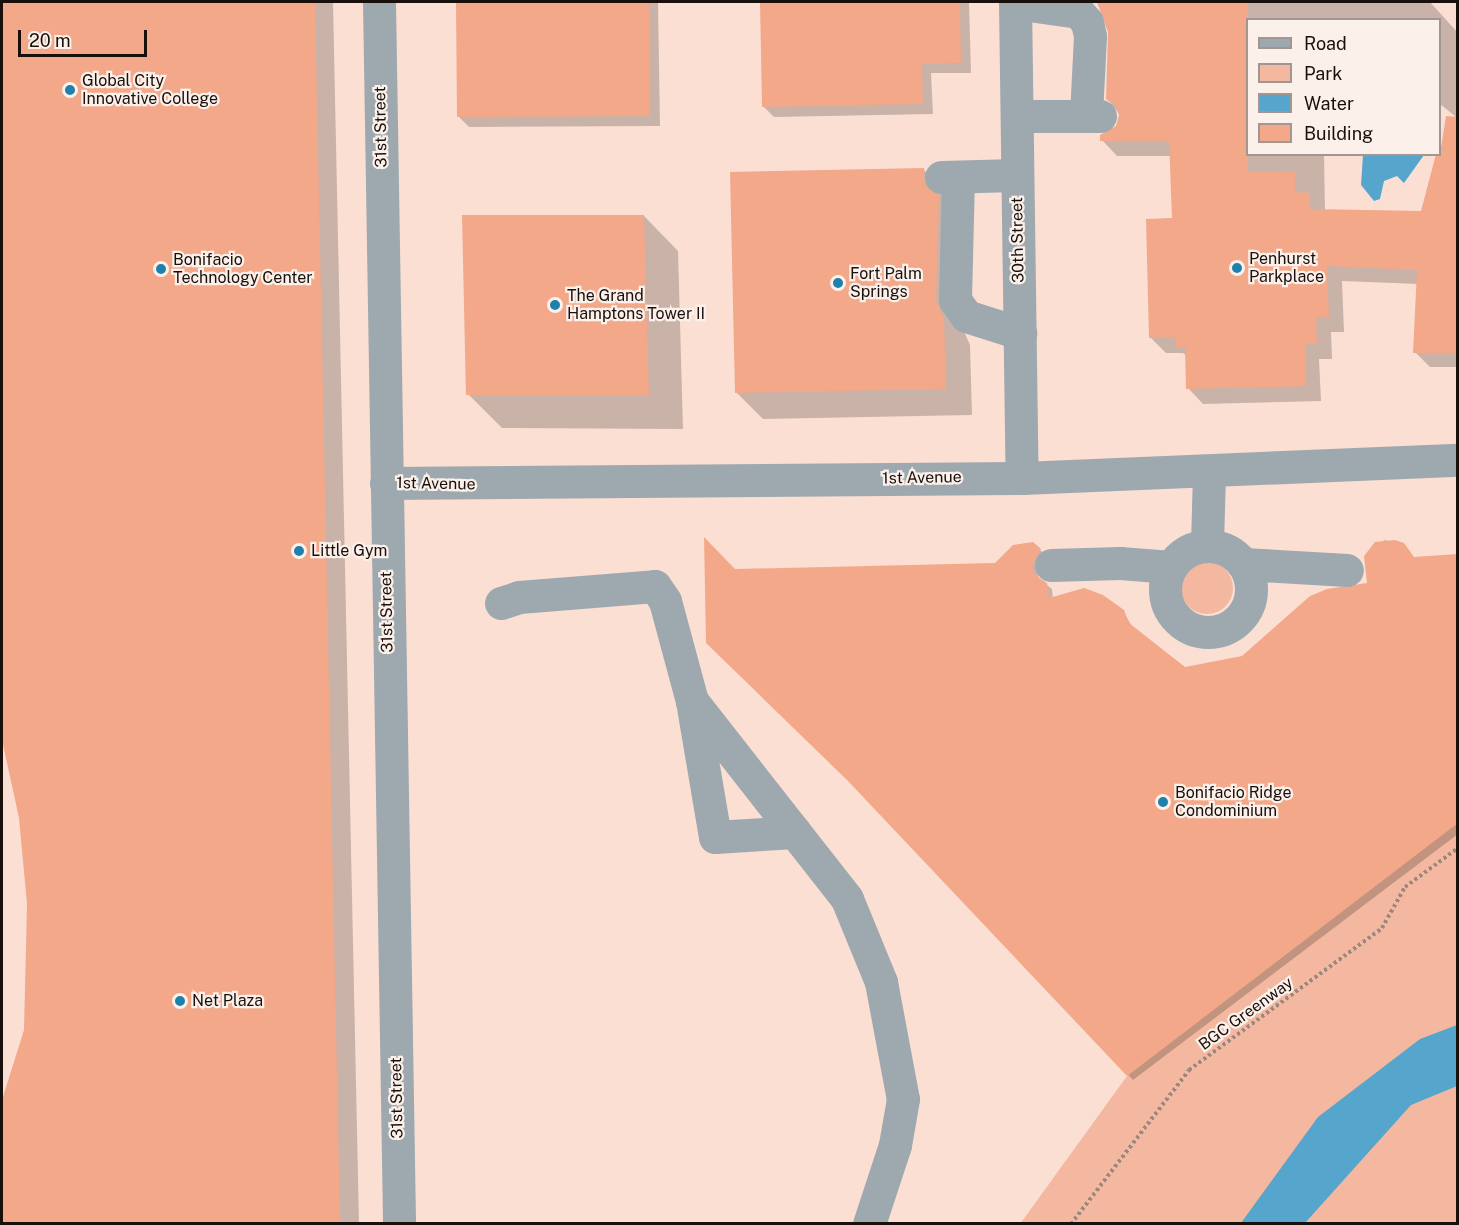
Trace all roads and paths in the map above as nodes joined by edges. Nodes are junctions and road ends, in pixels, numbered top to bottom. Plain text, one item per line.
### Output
1 (379, 2) edge
2 (1015, 2) edge
3 (1018, 116) junction
4 (1017, 175) junction
5 (1020, 333) junction
6 (1458, 460) edge
7 (1209, 472) junction
8 (1022, 478) junction
9 (386, 483) junction
10 (1207, 544) junction
11 (1243, 564) junction
12 (1051, 566) dead end
13 (1171, 567) junction
14 (1347, 570) dead end
15 (501, 603) dead end
16 (692, 701) junction
17 (795, 832) junction
18 (1458, 848) edge
19 (399, 1224) edge
20 (868, 1224) edge
21 (1071, 1224) edge

1 - 9 street, 31st Street
2 - 3 street, 30th Street
2 - 3 street
3 - 4 street, 30th Street
4 - 5 street, 30th Street
4 - 5 street
5 - 8 street, 30th Street
6 - 7 street, 1st Avenue
7 - 8 street, 1st Avenue
7 - 10 street
8 - 9 street, 1st Avenue
9 - 19 street, 31st Street
10 - 11 street
10 - 13 street
11 - 13 street
11 - 14 street
12 - 13 street
15 - 16 street
16 - 17 street
16 - 17 street
17 - 20 street
18 - 21 path, BGC Greenway

